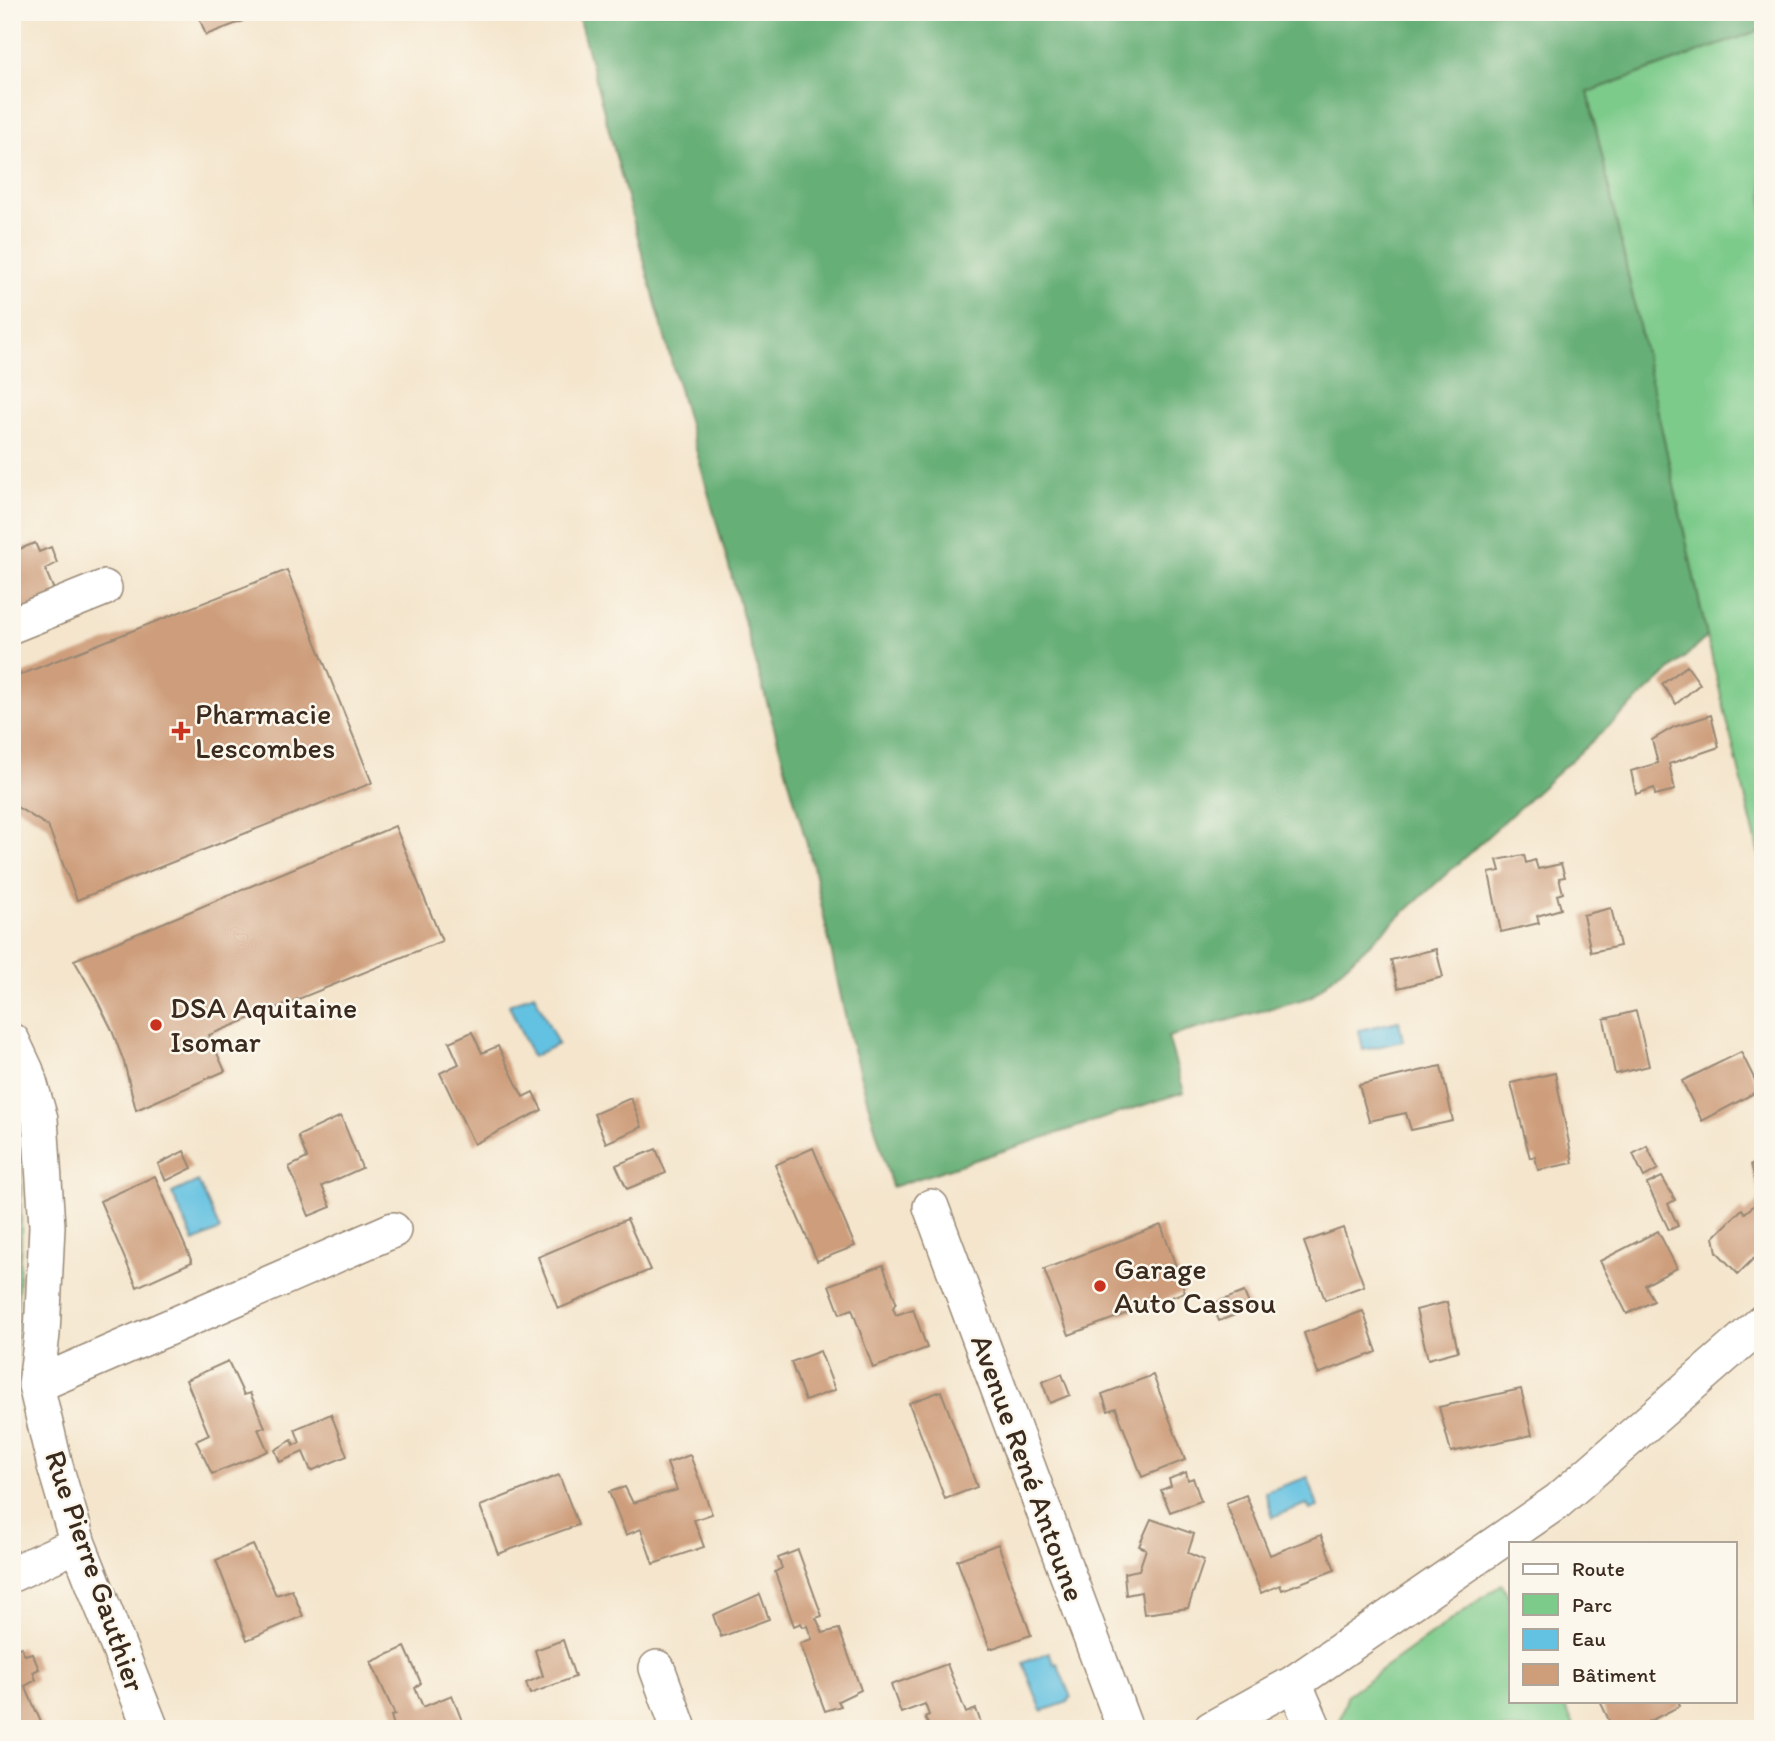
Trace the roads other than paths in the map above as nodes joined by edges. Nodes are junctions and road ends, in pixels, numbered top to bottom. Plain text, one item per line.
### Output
1 (104, 588) dead end
2 (12, 625) edge
3 (12, 1041) edge
4 (931, 1207) dead end
5 (393, 1230) dead end
6 (1763, 1322) edge
7 (36, 1385) junction
8 (78, 1544) junction
9 (12, 1574) edge
10 (657, 1668) dead end
11 (1294, 1683) junction
12 (151, 1729) edge
13 (679, 1729) edge
14 (1125, 1729) edge
15 (1211, 1729) edge
16 (1314, 1729) edge

1 - 2 street
3 - 7 street, Rue Pierre Gauthier
4 - 14 street, Avenue René Antoune
5 - 7 street
6 - 11 street
7 - 8 street, Rue Pierre Gauthier
8 - 9 street
8 - 12 street, Rue Pierre Gauthier
10 - 13 street
11 - 15 street
11 - 16 street

